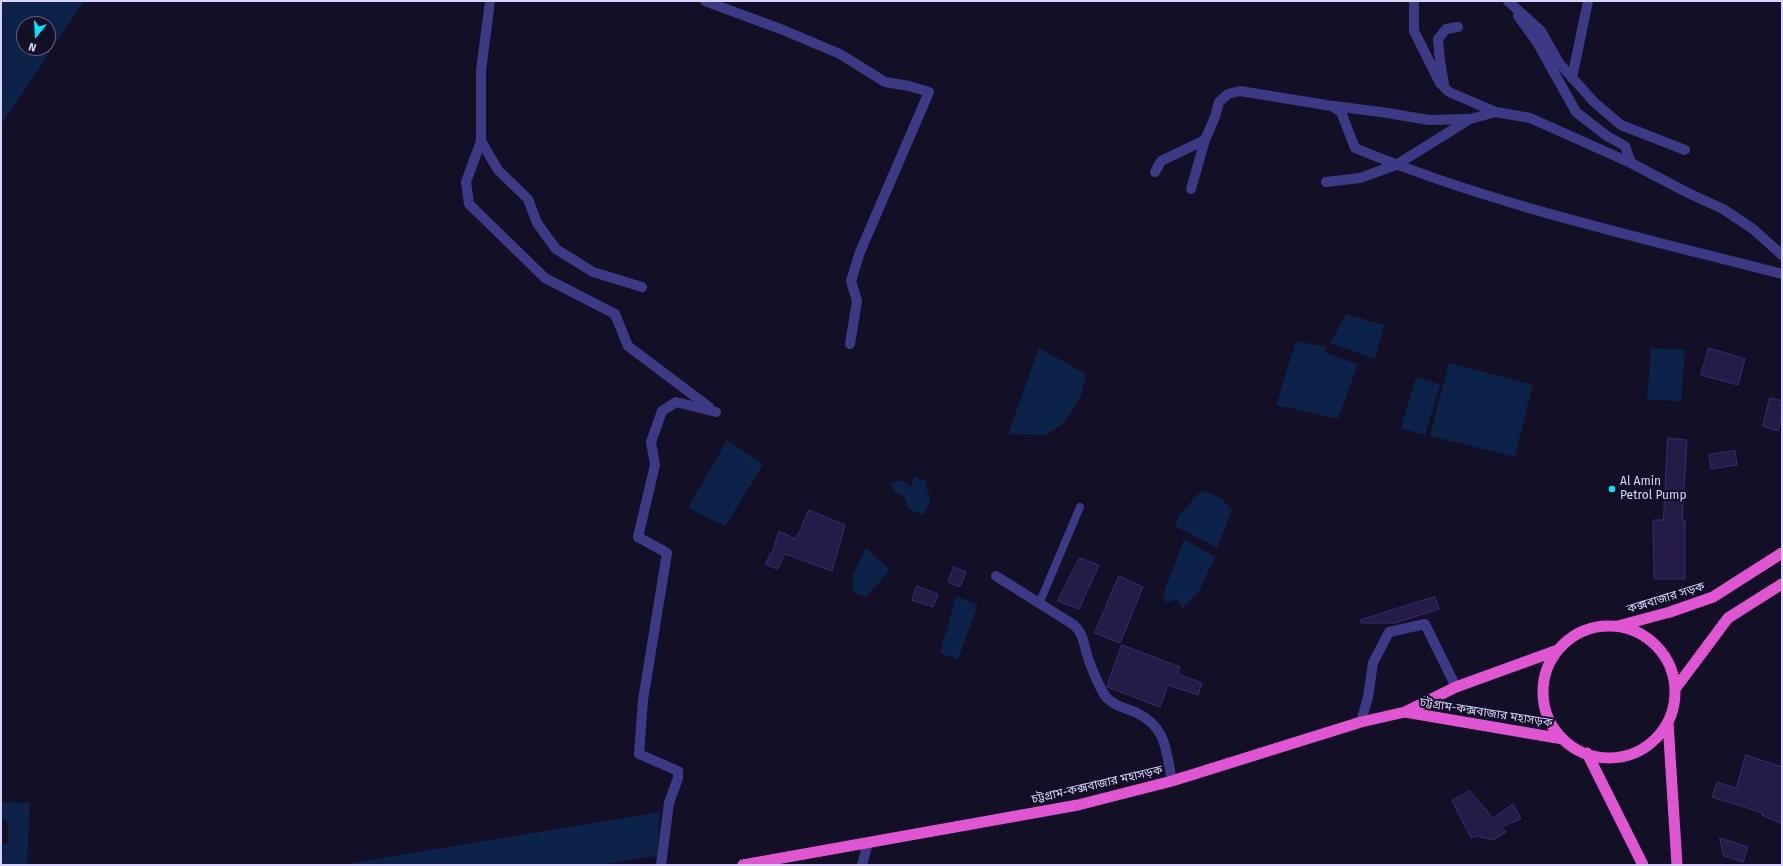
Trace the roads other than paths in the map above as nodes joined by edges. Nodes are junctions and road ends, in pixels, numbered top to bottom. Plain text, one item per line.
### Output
1 (490, 1) edge
2 (706, 1) edge
3 (1414, 1) edge
4 (1507, 1) edge
5 (1588, 1) edge
6 (1458, 27) dead end
7 (1572, 78) junction
8 (1445, 88) junction
9 (1332, 106) junction
10 (1496, 112) junction
11 (1470, 119) junction
12 (1204, 140) junction
13 (481, 141) junction
14 (1686, 150) dead end
15 (1631, 163) junction
16 (1396, 165) junction
17 (1155, 172) dead end
18 (1326, 182) dead end
19 (1191, 188) dead end
20 (1782, 254) edge
21 (1782, 274) edge
22 (642, 287) dead end
23 (850, 344) dead end
24 (1080, 507) dead end
25 (1782, 553) edge
26 (996, 576) dead end
27 (1782, 584) edge
28 (1039, 604) junction
29 (1617, 626) junction
30 (1558, 650) junction
31 (1456, 687) junction
32 (1675, 689) junction
33 (1405, 712) junction
34 (1361, 722) junction
35 (1668, 722) junction
36 (1563, 738) junction
37 (1586, 753) junction
38 (1172, 781) junction
39 (868, 843) junction
40 (661, 865) edge
41 (742, 865) edge
42 (862, 865) edge
43 (1643, 865) edge
44 (1677, 865) edge

1 - 13 street
2 - 23 street
3 - 8 street
4 - 7 street
4 - 15 street
5 - 7 street
6 - 8 street
7 - 14 street
8 - 10 street
9 - 11 street
9 - 12 street
9 - 16 street
10 - 11 street
10 - 15 street
11 - 16 street
12 - 17 street
12 - 19 street
13 - 22 street
13 - 40 street
15 - 20 street
16 - 18 street
16 - 21 street
24 - 28 lane
25 - 29 highway, কক্সবাজার সড়ক
26 - 28 street
27 - 32 highway
28 - 38 street
29 - 30 highway
29 - 32 highway
30 - 31 highway, চট্টগ্রাম-কক্সবাজার মহাসড়ক
30 - 36 highway
31 - 33 highway, চট্টগ্রাম-কক্সবাজার মহাসড়ক
31 - 34 street
32 - 35 highway
33 - 34 highway, চট্টগ্রাম-কক্সবাজার মহাসড়ক
33 - 36 highway, চট্টগ্রাম-কক্সবাজার মহাসড়ক
34 - 38 highway, চট্টগ্রাম-কক্সবাজার মহাসড়ক
35 - 37 highway
35 - 44 highway
36 - 37 highway
37 - 43 highway
38 - 39 highway, চট্টগ্রাম-কক্সবাজার মহাসড়ক
39 - 41 highway, চট্টগ্রাম-কক্সবাজার মহাসড়ক
39 - 42 street

